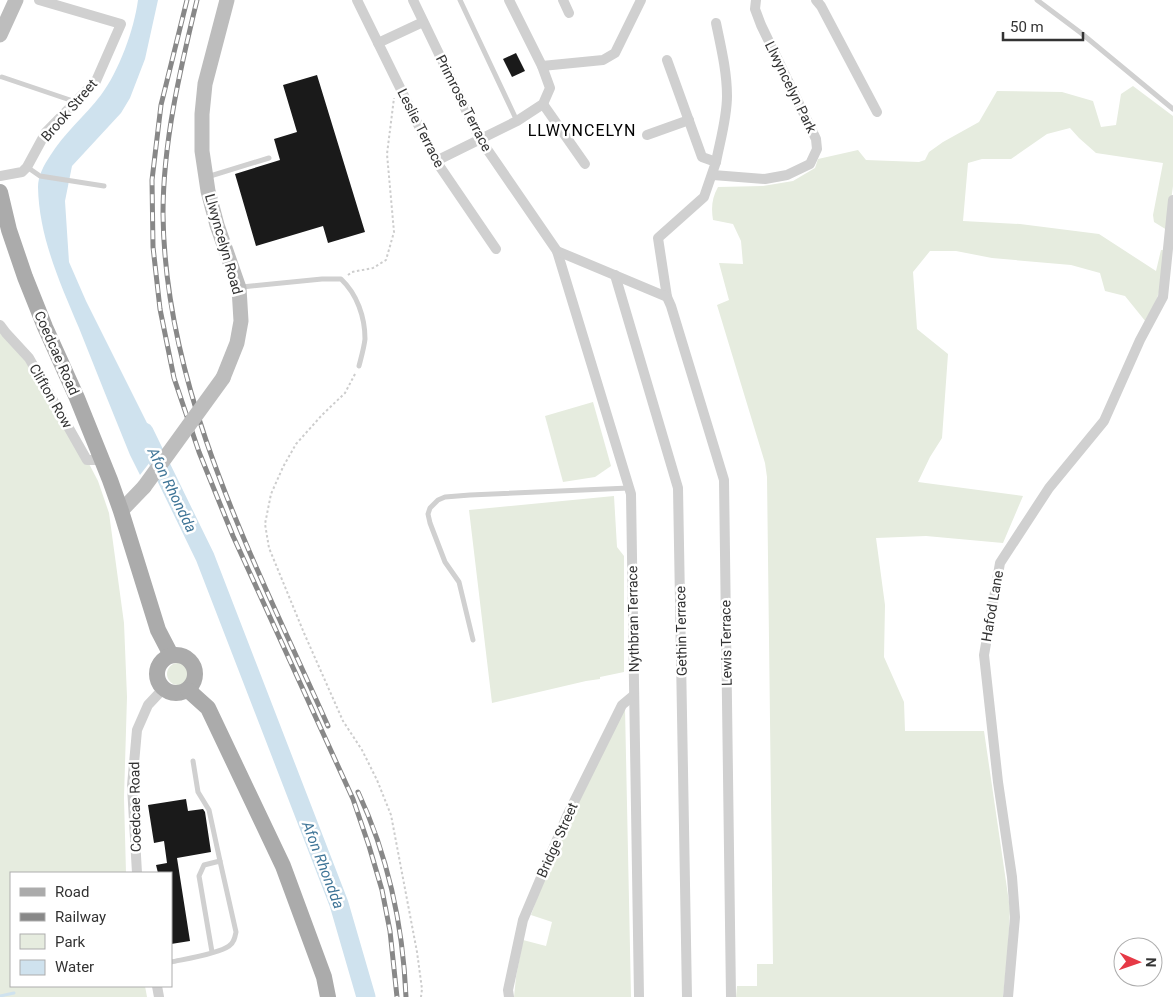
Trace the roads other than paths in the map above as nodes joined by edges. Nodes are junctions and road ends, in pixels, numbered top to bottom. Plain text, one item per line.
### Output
1 (16, 0) edge
2 (39, 0) edge
3 (227, 0) edge
4 (357, 0) edge
5 (413, 0) edge
6 (460, 0) edge
7 (509, 0) edge
8 (563, 0) edge
9 (641, 0) edge
10 (756, 0) edge
11 (816, 0) edge
12 (1037, 0) edge
13 (569, 13) dead end
14 (423, 22) junction
15 (716, 23) dead end
16 (0, 34) edge
17 (378, 44) junction
18 (667, 60) dead end
19 (542, 66) junction
20 (2, 77) dead end
21 (76, 102) junction
22 (543, 104) junction
23 (1173, 109) edge
24 (877, 112) dead end
25 (689, 120) junction
26 (517, 121) junction
27 (646, 135) dead end
28 (480, 139) junction
29 (269, 158) dead end
30 (436, 162) junction
31 (716, 162) junction
32 (585, 164) dead end
33 (27, 167) junction
34 (713, 175) junction
35 (0, 176) edge
36 (206, 178) junction
37 (104, 186) dead end
38 (0, 192) edge
39 (1173, 200) edge
40 (496, 249) dead end
41 (557, 251) junction
42 (615, 275) junction
43 (239, 288) junction
44 (667, 297) junction
45 (0, 325) edge
46 (359, 366) road end
47 (102, 460) junction
48 (629, 488) junction
49 (121, 511) junction
50 (472, 640) dead end
51 (171, 655) junction
52 (163, 689) junction
53 (188, 690) junction
54 (634, 695) junction
55 (193, 761) dead end
56 (220, 861) junction
57 (137, 872) edge
58 (212, 952) junction
59 (172, 962) edge
60 (328, 997) edge
61 (509, 997) edge
62 (639, 997) edge
63 (687, 997) edge
64 (731, 997) edge
65 (1008, 997) edge

1 - 16 main road
2 - 21 street, Brook Street
3 - 36 main road, Llwyncelyn Road
4 - 17 street, Leslie Terrace
5 - 14 street, Primrose Terrace
6 - 26 lane
7 - 19 street
8 - 13 street
9 - 19 street
10 - 34 street, Llwyncelyn Park
11 - 24 street
12 - 23 lane
14 - 17 street
14 - 28 street, Primrose Terrace
15 - 31 street
17 - 30 street, Leslie Terrace
18 - 25 street
19 - 22 street
20 - 21 lane
21 - 33 street, Brook Street
22 - 26 street
22 - 32 street
25 - 27 street
25 - 31 street
26 - 28 street
28 - 30 street
28 - 41 street, Primrose Terrace
29 - 36 lane
30 - 40 street, Leslie Terrace
31 - 34 street
33 - 35 street
33 - 37 lane
34 - 44 street, Lewis Terrace
36 - 43 main road, Llwyncelyn Road
38 - 47 main road, Coedcae Road
39 - 65 street, Hafod Lane
41 - 42 street
41 - 48 street, Nythbran Terrace
42 - 44 street
42 - 63 street, Gethin Terrace
43 - 46 lane
43 - 49 main road, Llwyncelyn Road, bridge
44 - 64 street, Lewis Terrace
45 - 47 street, Clifton Row
47 - 49 main road, Coedcae Road
48 - 50 lane
48 - 54 street, Nythbran Terrace
49 - 51 main road
51 - 52 main road
51 - 53 main road
52 - 53 main road
52 - 57 street, Coedcae Road
53 - 60 main road
54 - 61 street, Bridge Street
54 - 62 street, Nythbran Terrace
55 - 56 lane
56 - 58 lane
56 - 58 lane
58 - 59 lane

